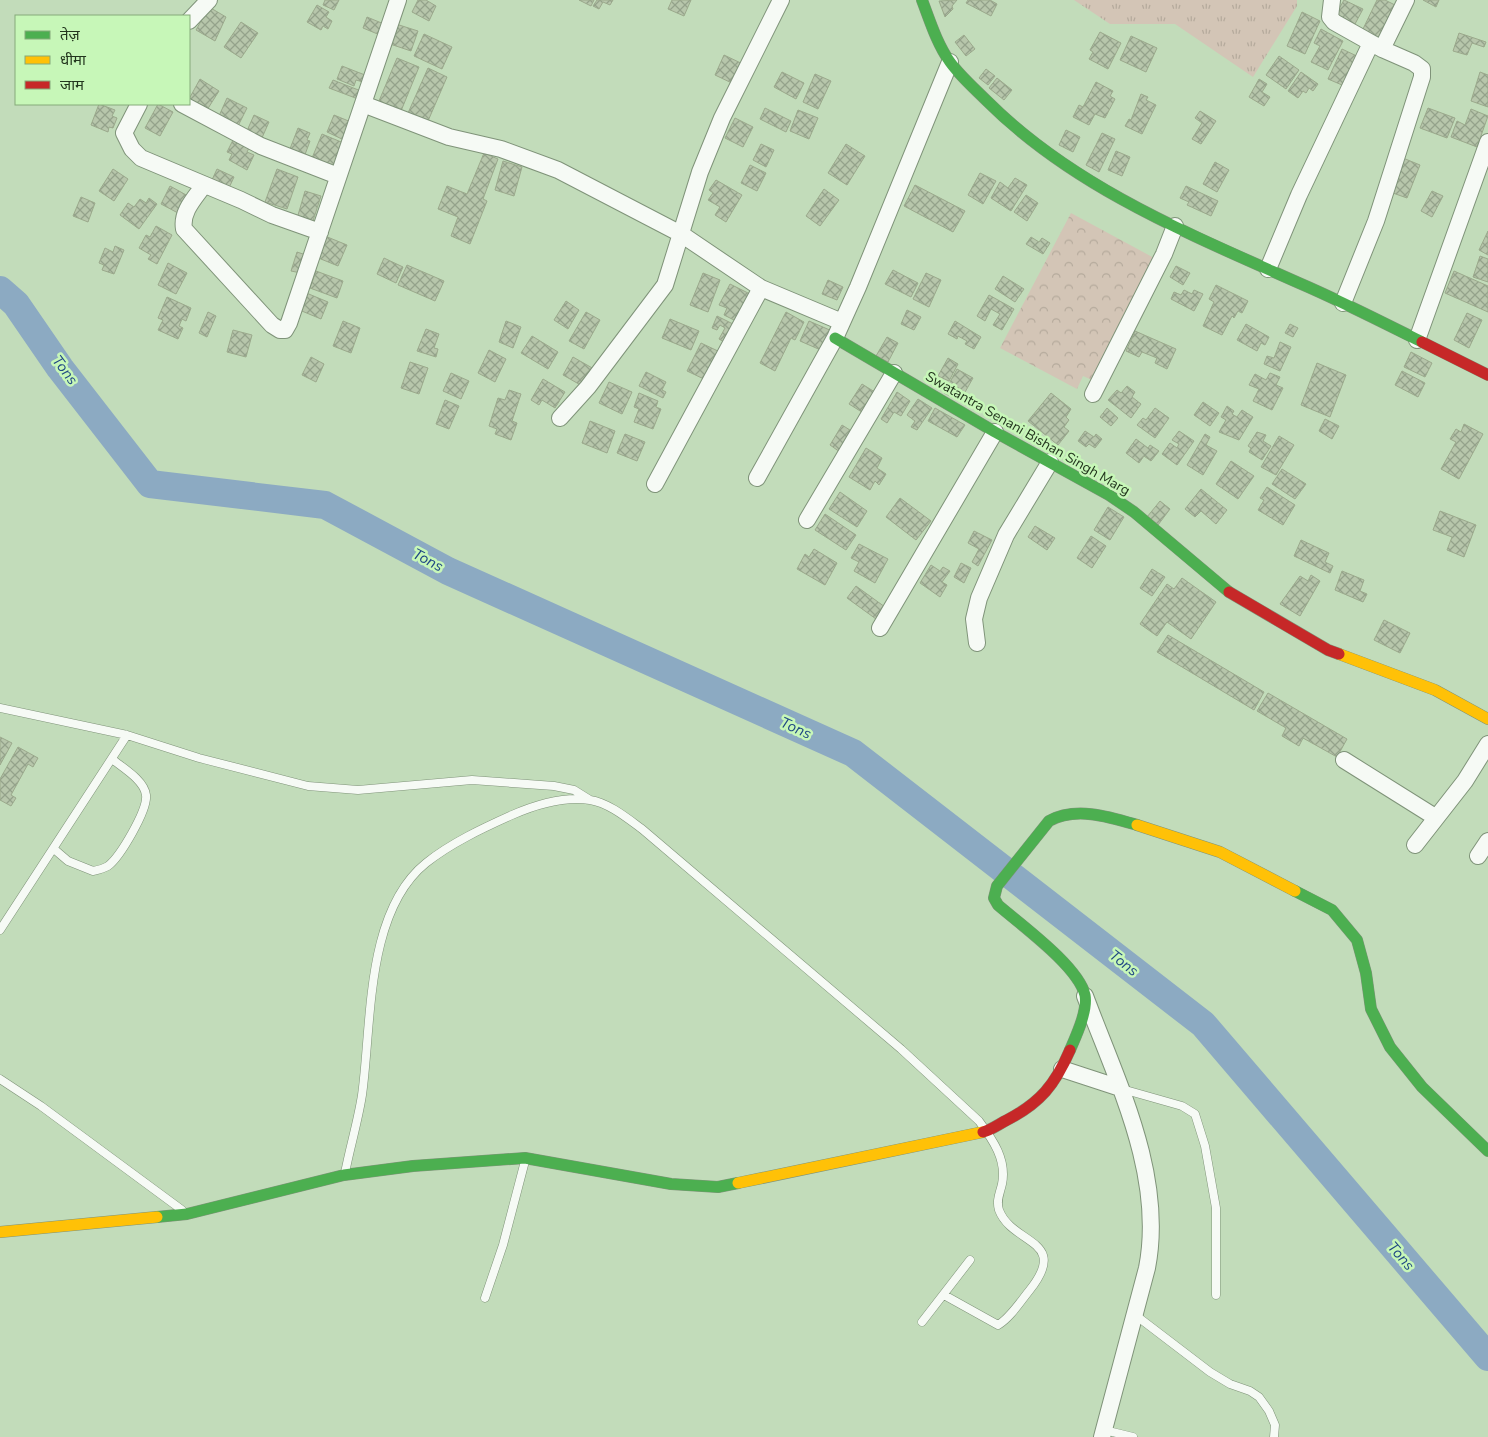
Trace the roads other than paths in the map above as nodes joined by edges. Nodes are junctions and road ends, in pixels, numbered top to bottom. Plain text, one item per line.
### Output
1 (209, 0) edge
2 (398, 0) edge
3 (781, 0) edge
4 (922, 0) edge
5 (1332, 0) edge
6 (1406, 0) edge
7 (190, 20) edge
8 (1376, 46) junction
9 (950, 62) junction
10 (363, 104) junction
11 (138, 105) edge
12 (184, 105) edge
13 (1488, 142) edge
14 (338, 176) junction
15 (204, 185) junction
16 (1175, 226) junction
17 (320, 232) junction
18 (681, 234) junction
19 (1268, 269) junction
20 (761, 288) junction
21 (1343, 303) junction
22 (842, 322) junction
23 (835, 338) junction
24 (1417, 340) junction
25 (894, 373) junction
26 (1488, 375) edge
27 (1093, 394) dead end
28 (560, 418) dead end
29 (995, 432) junction
30 (1050, 462) junction
31 (756, 478) dead end
32 (655, 484) dead end
33 (807, 520) dead end
34 (880, 628) dead end
35 (977, 643) dead end
36 (0, 708) edge
37 (1488, 719) edge
38 (127, 736) junction
39 (1488, 744) edge
40 (112, 759) junction
41 (1344, 760) dead end
42 (590, 800) junction
43 (1435, 818) junction
44 (1488, 842) edge
45 (1414, 845) dead end
46 (54, 849) junction
47 (1478, 856) dead end
48 (0, 930) edge
49 (1085, 996) junction
50 (1062, 1068) junction
51 (0, 1079) edge
52 (1120, 1088) junction
53 (987, 1131) junction
54 (1488, 1151) edge
55 (525, 1158) junction
56 (344, 1175) junction
57 (187, 1214) junction
58 (0, 1232) edge
59 (970, 1260) dead end
60 (944, 1295) junction
61 (1216, 1295) dead end
62 (485, 1298) dead end
63 (1133, 1314) junction
64 (922, 1322) dead end
65 (1103, 1433) edge
66 (1132, 1437) edge
67 (1274, 1437) edge

1 - 7 street
2 - 10 street
3 - 18 street
4 - 9 street
5 - 8 street
6 - 8 street
8 - 19 street
8 - 21 street
9 - 16 street
9 - 22 street
10 - 14 street
10 - 18 street
11 - 15 street
12 - 14 street
13 - 24 street
14 - 17 street
15 - 17 street
15 - 17 street
16 - 19 street
16 - 27 street
18 - 20 street
18 - 28 street
19 - 21 street
20 - 22 street
20 - 32 street
21 - 24 street
22 - 23 street
23 - 25 street, Swatantra Senani Bishan Singh Marg
23 - 31 street
24 - 26 street
25 - 29 street, Swatantra Senani Bishan Singh Marg
25 - 33 street
29 - 30 street, Swatantra Senani Bishan Singh Marg
29 - 34 street
30 - 35 street
30 - 37 street, Swatantra Senani Bishan Singh Marg
36 - 38 lane
38 - 40 lane
38 - 42 lane
39 - 43 street
40 - 46 lane
40 - 46 lane
41 - 43 street
42 - 53 lane
42 - 56 lane
43 - 45 street
44 - 47 street
46 - 48 lane
49 - 50 street
49 - 52 street
49 - 54 street
50 - 52 street
50 - 53 street
51 - 57 lane
52 - 61 lane
52 - 63 street
53 - 55 street
53 - 60 lane
55 - 56 street
55 - 62 lane
56 - 57 street
57 - 58 street
59 - 60 lane
60 - 64 lane
63 - 65 street
63 - 67 lane
65 - 66 lane

